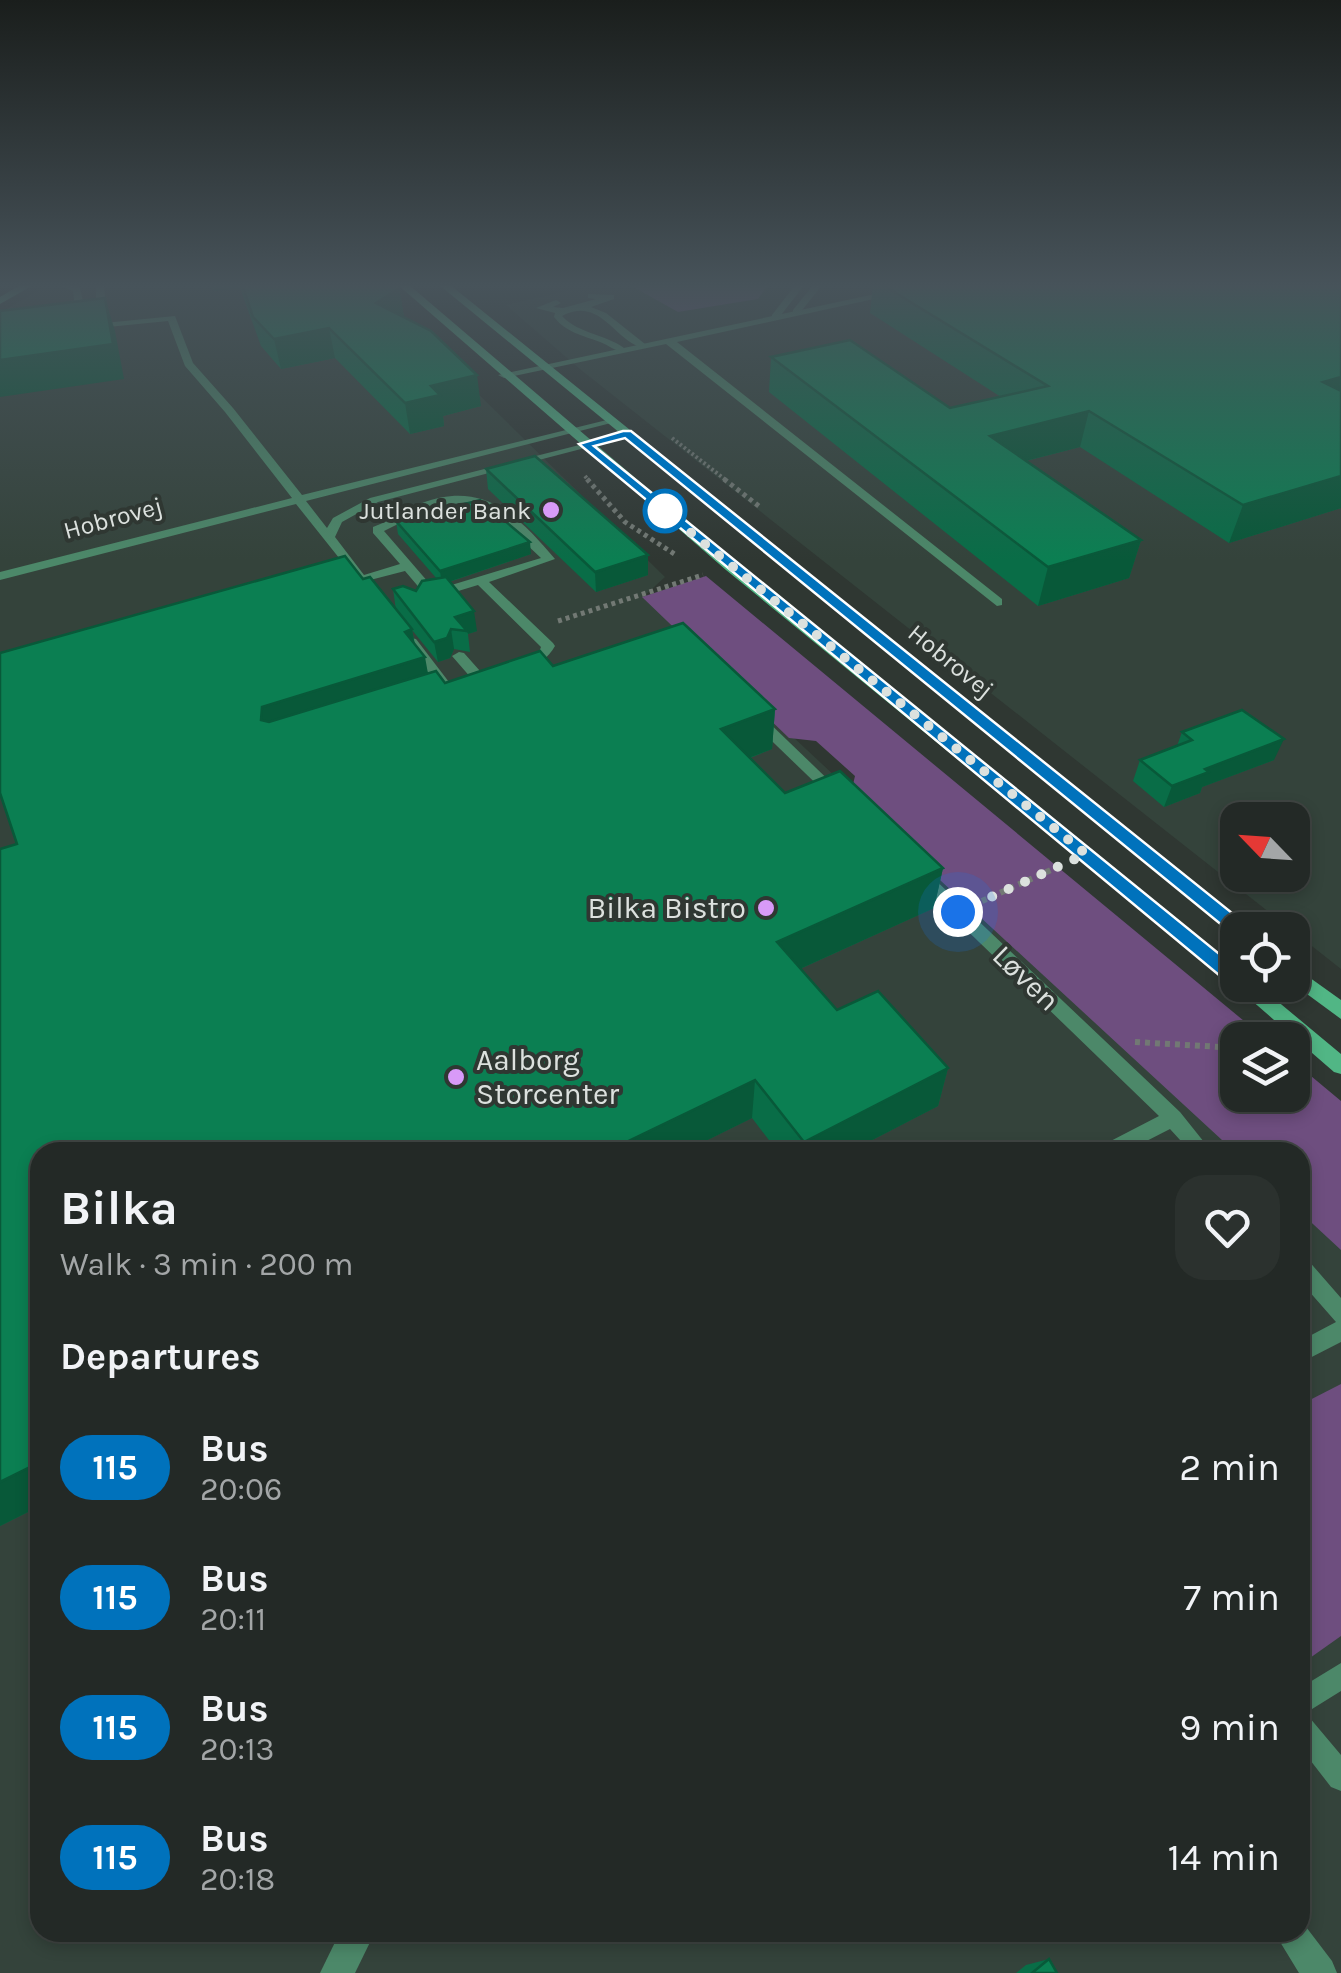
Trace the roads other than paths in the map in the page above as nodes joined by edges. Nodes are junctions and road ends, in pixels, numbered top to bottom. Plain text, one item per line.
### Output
1 (199, 376) edge
2 (506, 376) edge
3 (556, 376) edge
4 (715, 376) edge
5 (741, 378) dead end
6 (725, 384) junction
7 (611, 420) junction
8 (567, 430) junction
9 (627, 434) junction
10 (585, 444) junction
11 (396, 474) junction
12 (412, 490) junction
13 (298, 500) junction
14 (426, 506) junction
15 (328, 540) junction
16 (408, 566) junction
17 (0, 576) edge
18 (362, 580) junction
19 (480, 580) junction
20 (331, 589) edge
21 (374, 595) edge
22 (997, 602) dead end
23 (397, 625) edge
24 (458, 656) dead end
25 (449, 701) edge
26 (747, 709) edge
27 (846, 804) edge
28 (916, 872) edge
29 (1220, 914) edge
30 (1220, 965) edge
31 (1310, 986) edge
32 (1266, 1002) edge
33 (1341, 1010) edge
34 (1337, 1056) edge
35 (1173, 1118) junction
36 (1127, 1142) edge
37 (1193, 1142) edge
38 (1310, 1278) edge
39 (1341, 1314) edge
40 (1341, 1330) edge
41 (1310, 1347) edge
42 (1341, 1676) edge
43 (1310, 1696) edge
44 (1310, 1738) edge
45 (1341, 1777) edge
46 (354, 1942) edge
47 (1297, 1942) edge
48 (337, 1973) edge
49 (1320, 1973) edge

1 - 13 lane
2 - 8 main road
3 - 7 main road, Hobrovej
4 - 6 street
5 - 6 street
6 - 22 street
7 - 8 lane, Hobrovej
7 - 9 main road, Hobrovej
8 - 10 main road
8 - 11 lane, Hobrovej
9 - 10 lane
9 - 29 main road, Hobrovej
10 - 12 lane
10 - 30 main road
11 - 12 lane
11 - 13 lane, Hobrovej
12 - 14 lane
12 - 15 lane
13 - 15 lane
13 - 17 lane, Hobrovej
14 - 16 lane
14 - 19 lane
15 - 18 lane
16 - 18 lane
16 - 19 lane
18 - 20 lane
18 - 21 lane
19 - 24 lane
23 - 25 lane
26 - 27 lane
28 - 35 lane, Løven
31 - 33 main road
32 - 34 main road
35 - 36 lane
35 - 37 lane, Løven
38 - 39 lane
40 - 41 lane
42 - 43 lane
44 - 45 lane
46 - 48 street
47 - 49 street

